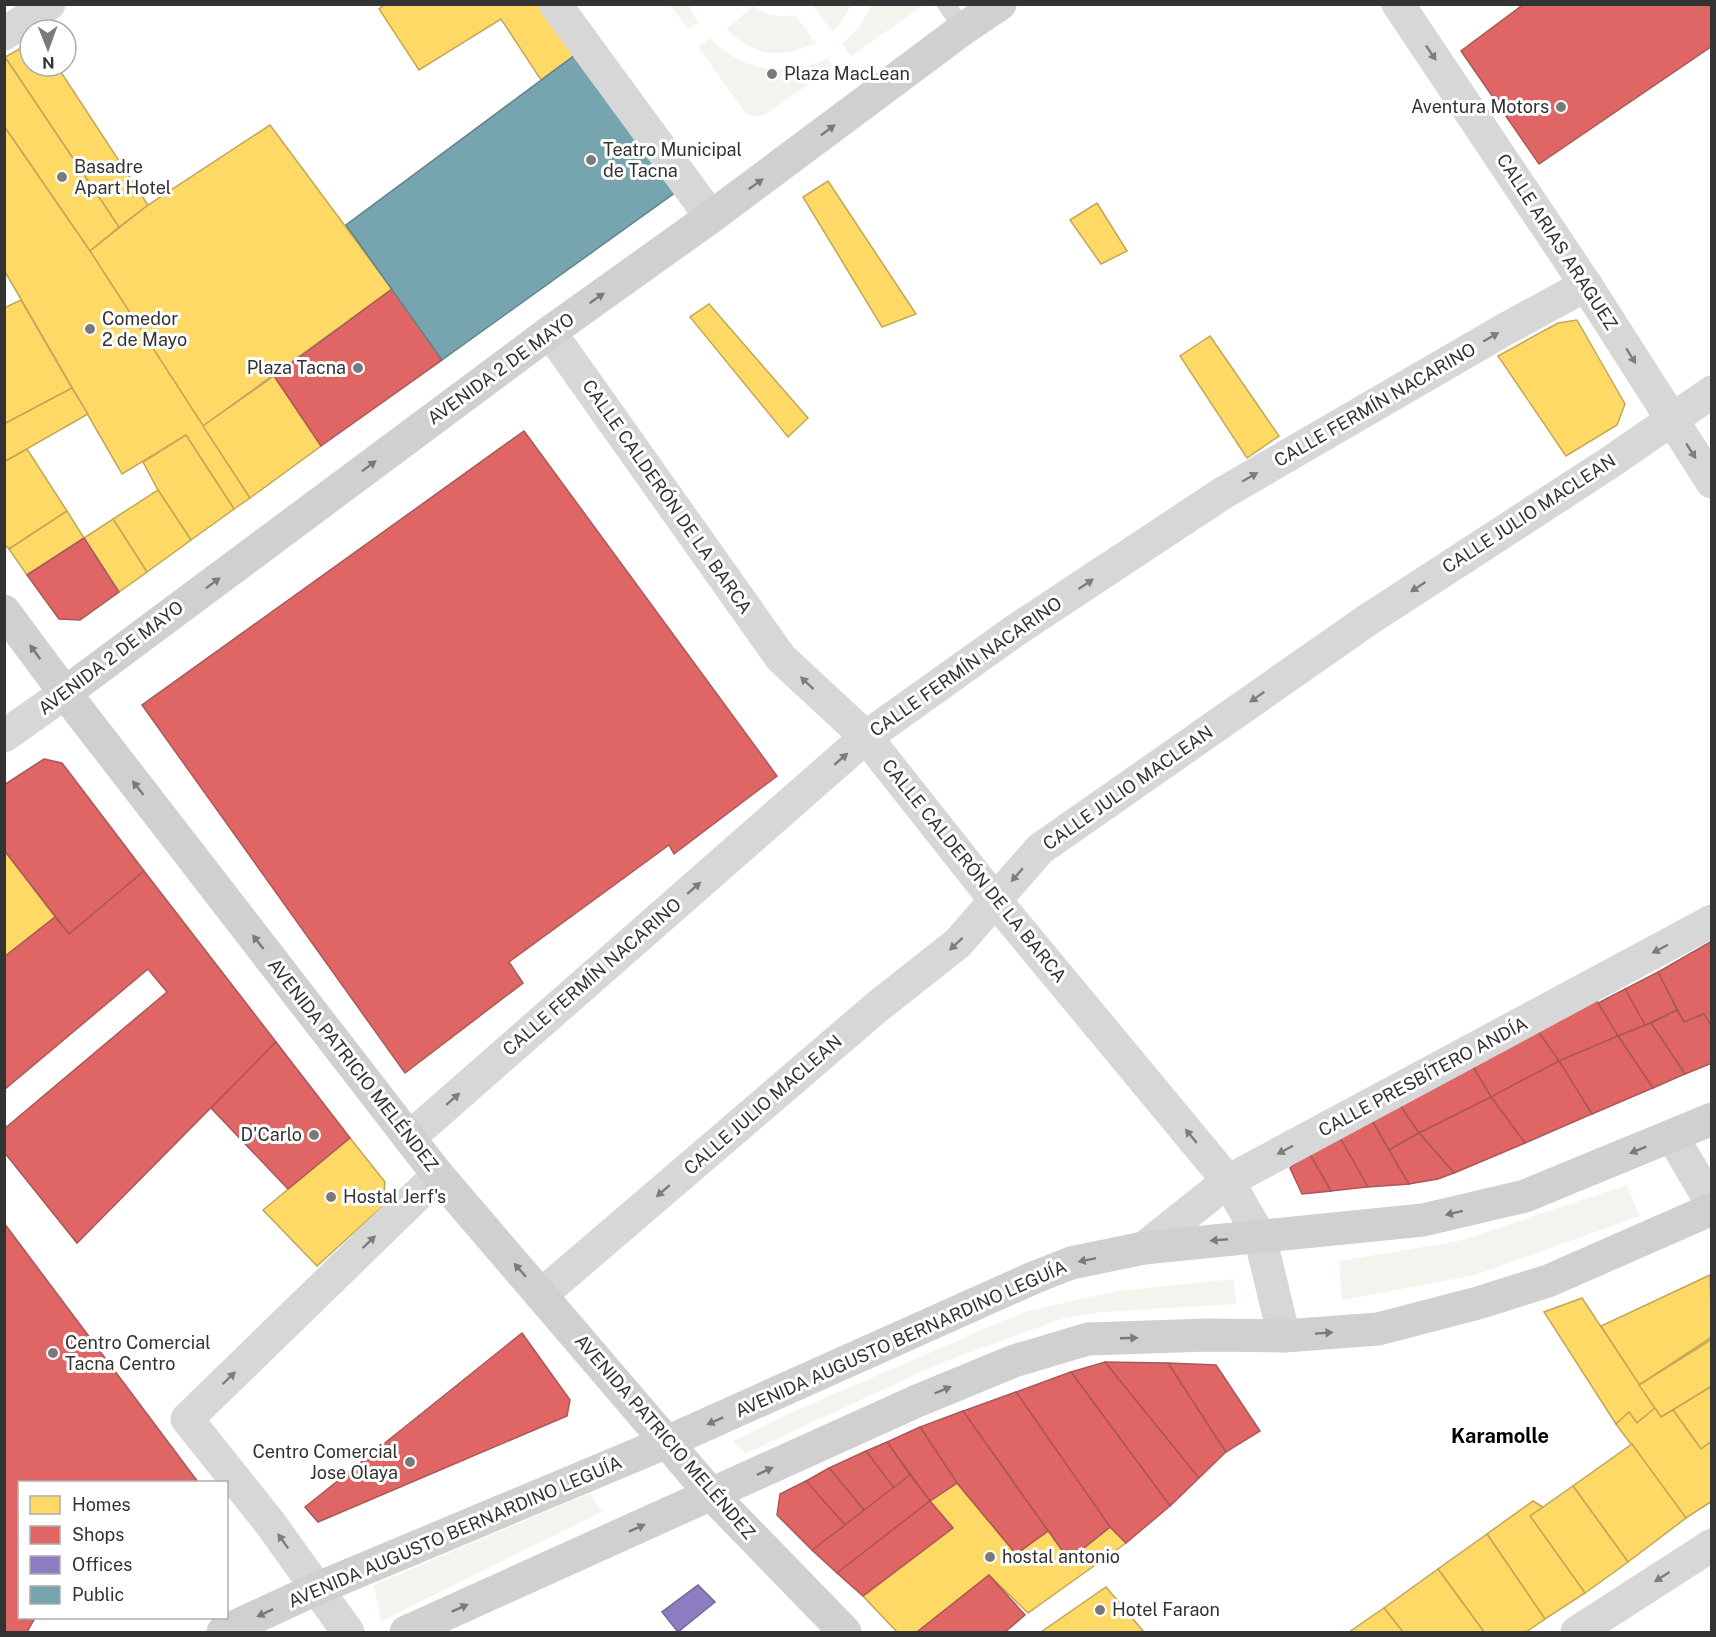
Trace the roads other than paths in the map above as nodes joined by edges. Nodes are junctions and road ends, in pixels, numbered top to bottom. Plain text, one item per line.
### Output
1 (49, 4) edge
2 (555, 4) edge
3 (1000, 4) edge
4 (1398, 4) edge
5 (955, 17) edge
6 (4, 34) edge
7 (711, 217) junction
8 (1586, 285) junction
9 (550, 332) junction
10 (1712, 392) edge
11 (1671, 419) junction
12 (1712, 482) edge
13 (4, 611) edge
14 (65, 693) junction
15 (4, 736) edge
16 (866, 737) junction
17 (995, 900) junction
18 (1712, 921) edge
19 (1712, 1119) edge
20 (1672, 1136) junction
21 (409, 1138) junction
22 (438, 1175) junction
23 (1228, 1181) junction
24 (1712, 1204) edge
25 (1712, 1209) edge
26 (1260, 1237) junction
27 (1144, 1248) junction
28 (542, 1295) junction
29 (1284, 1336) junction
30 (667, 1442) junction
31 (712, 1495) junction
32 (1712, 1545) edge
33 (316, 1589) junction
34 (223, 1632) edge
35 (348, 1632) edge
36 (406, 1632) edge
37 (845, 1632) edge
38 (1577, 1632) edge

1 - 6 street
2 - 7 street
3 - 5 main road, AVENIDA 2 DE MAYO
4 -> 8 street, CALLE ARIAS ARAGUEZ
7 -> 5 main road, AVENIDA 2 DE MAYO
9 -> 7 main road, AVENIDA 2 DE MAYO
8 -> 11 street, CALLE ARIAS ARAGUEZ
16 -> 8 street, CALLE FERMÍN NACARINO
14 -> 9 main road, AVENIDA 2 DE MAYO
16 -> 9 street, CALLE CALDERÓN DE LA BARCA
10 - 11 street, CALLE JULIO MACLEAN
11 -> 12 street, CALLE ARIAS ARAGUEZ
11 -> 17 street, CALLE JULIO MACLEAN
14 -> 13 main road, AVENIDA PATRICIO MELÉNDEZ
14 - 15 street, AVENIDA 2 DE MAYO
21 -> 14 main road, AVENIDA PATRICIO MELÉNDEZ
16 - 17 street, CALLE CALDERÓN DE LA BARCA
21 -> 16 street, CALLE FERMÍN NACARINO
23 -> 17 street, CALLE CALDERÓN DE LA BARCA
17 -> 28 street, CALLE JULIO MACLEAN
18 -> 23 street, CALLE PRESBÍTERO ANDÍA
19 - 20 main road, AVENIDA AUGUSTO BERNARDINO LEGUÍA
20 - 24 street
20 -> 26 main road, AVENIDA AUGUSTO BERNARDINO LEGUÍA
21 - 22 main road, AVENIDA PATRICIO MELÉNDEZ
28 -> 22 main road, AVENIDA PATRICIO MELÉNDEZ
33 -> 22 street
23 - 26 street, CALLE CALDERÓN DE LA BARCA
23 - 27 street, CALLE PRESBÍTERO ANDÍA
29 -> 25 main road
26 -> 27 main road, AVENIDA AUGUSTO BERNARDINO LEGUÍA
26 - 29 street, CALLE CALDERÓN DE LA BARCA
27 -> 30 main road, AVENIDA AUGUSTO BERNARDINO LEGUÍA
28 - 30 main road, AVENIDA PATRICIO MELÉNDEZ
31 -> 29 main road
30 - 31 main road, AVENIDA PATRICIO MELÉNDEZ
30 - 33 main road, AVENIDA AUGUSTO BERNARDINO LEGUÍA
36 -> 31 main road
31 - 37 main road, AVENIDA PATRICIO MELÉNDEZ
32 -> 38 street
33 -> 34 main road, AVENIDA AUGUSTO BERNARDINO LEGUÍA
33 - 35 street

